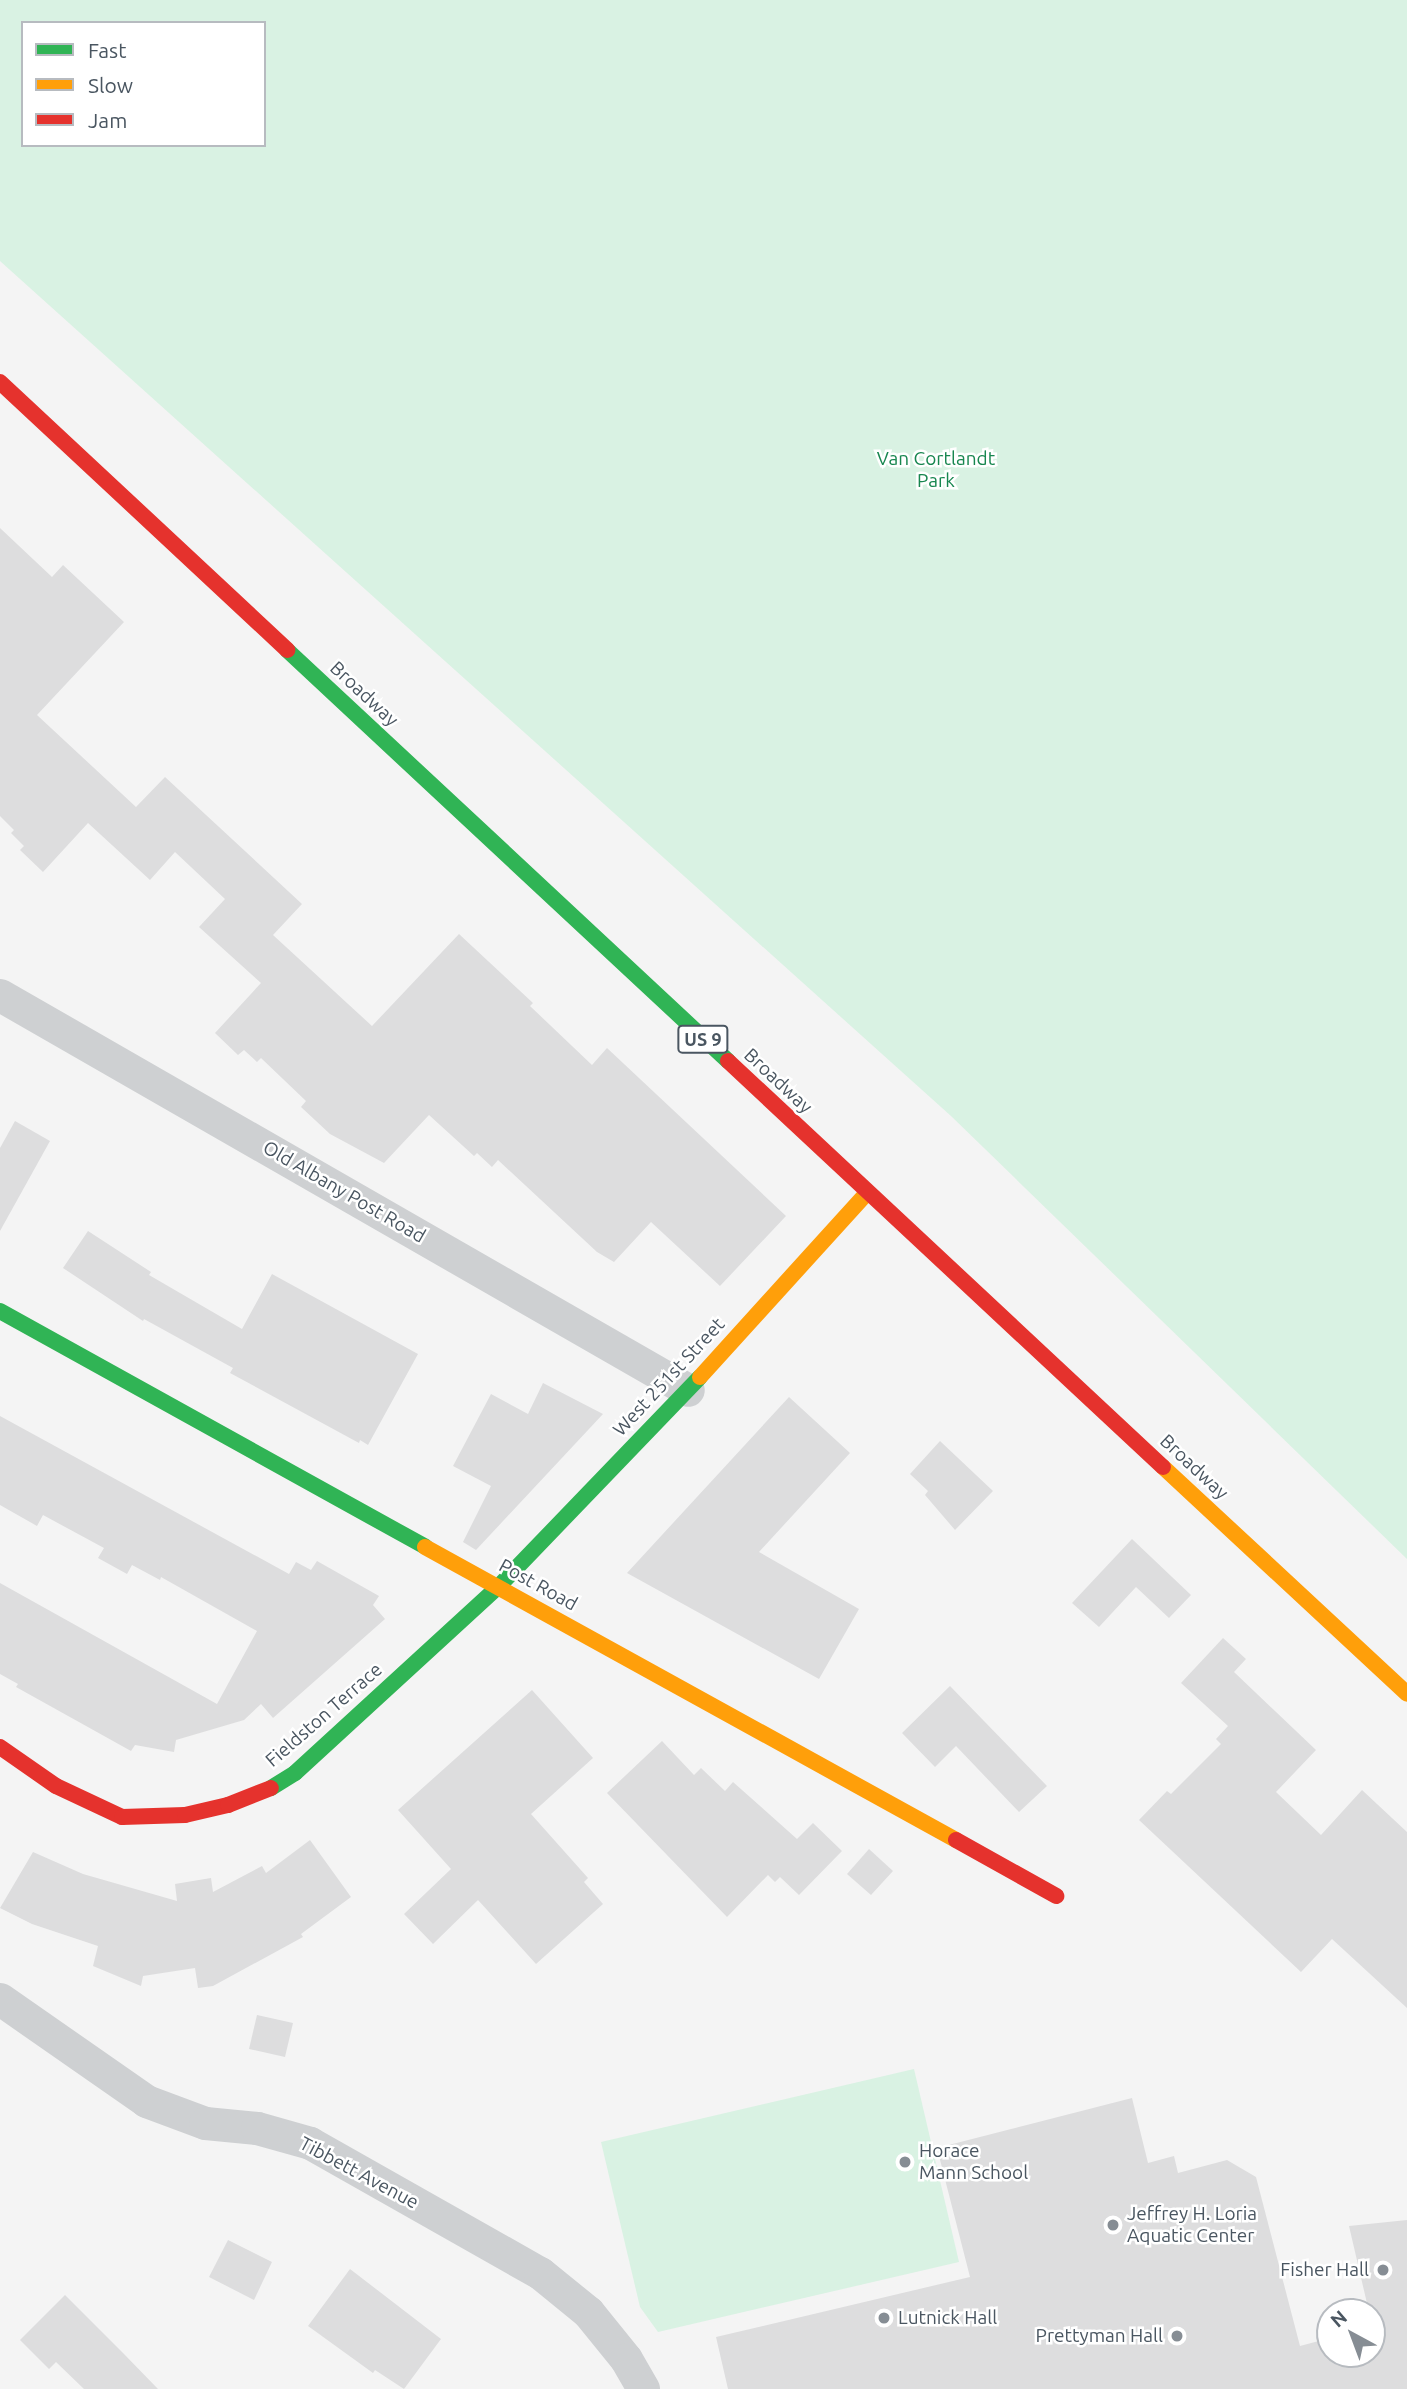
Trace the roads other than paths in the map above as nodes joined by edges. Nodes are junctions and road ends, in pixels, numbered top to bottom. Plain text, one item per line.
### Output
1 (0, 382) edge
2 (0, 995) edge
3 (867, 1193) junction
4 (0, 1311) edge
5 (688, 1390) junction
6 (498, 1587) junction
7 (1407, 1694) edge
8 (0, 1747) edge
9 (1056, 1896) dead end
10 (0, 1999) edge
11 (643, 2389) edge

1 - 3 street, Broadway / US 9
2 - 5 street, Old Albany Post Road
3 - 5 street, West 251st Street
3 - 7 street, Broadway / US 9
4 - 6 street, Post Road
5 - 6 street, West 251st Street
6 - 8 street, Fieldston Terrace
6 - 9 street, Post Road
10 - 11 street, Tibbett Avenue

